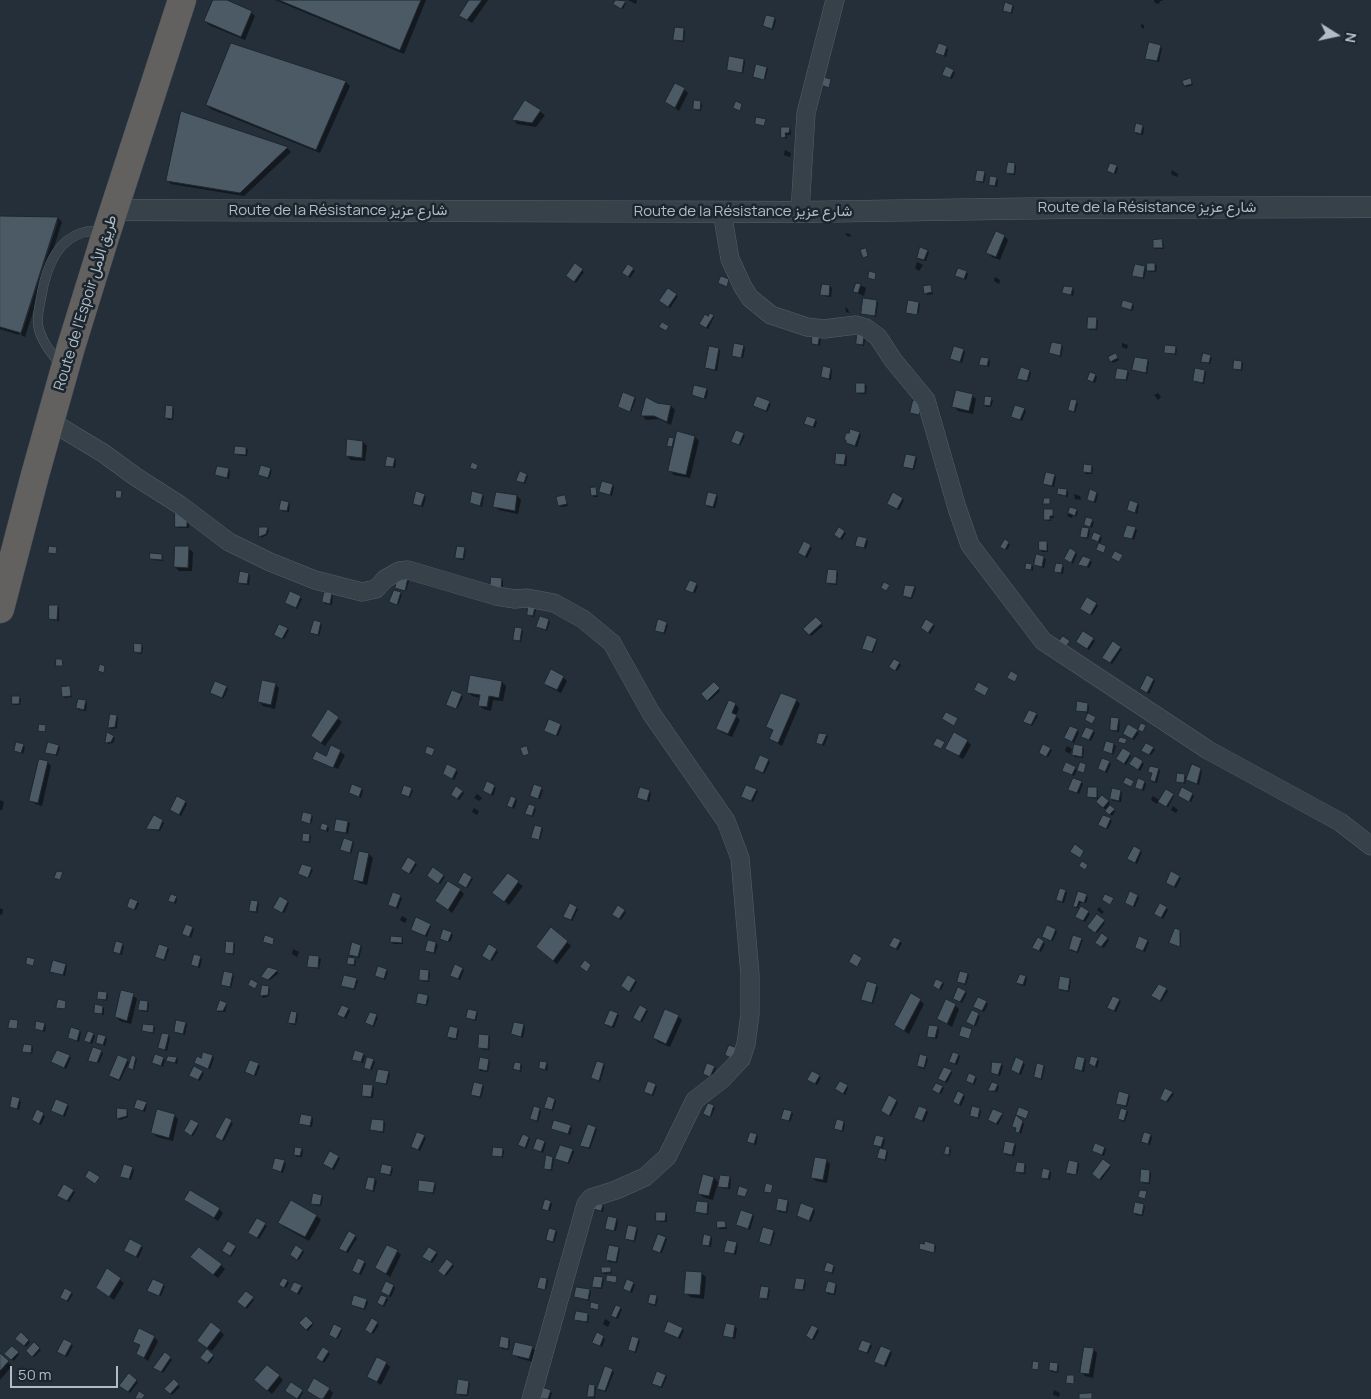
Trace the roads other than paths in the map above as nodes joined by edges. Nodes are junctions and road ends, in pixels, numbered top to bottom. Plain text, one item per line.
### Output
1 (182, 0) edge
2 (835, 0) edge
3 (1371, 207) edge
4 (722, 212) junction
5 (800, 212) junction
6 (110, 221) junction
7 (65, 370) junction
8 (50, 421) junction
9 (0, 609) edge
10 (1371, 846) edge
11 (531, 1399) edge

1 - 6 highway, Route de l’Espoir طريق الأمل
2 - 5 street
3 - 5 street, Route de la Résistance شارع عزيز
4 - 5 street, Route de la Résistance شارع عزيز
4 - 6 street, Route de la Résistance شارع عزيز
4 - 10 street
6 - 7 highway, Route de l’Espoir طريق الأمل
6 - 7 lane
7 - 8 highway, Route de l’Espoir طريق الأمل
8 - 9 highway, Route de l’Espoir طريق الأمل
8 - 11 street

